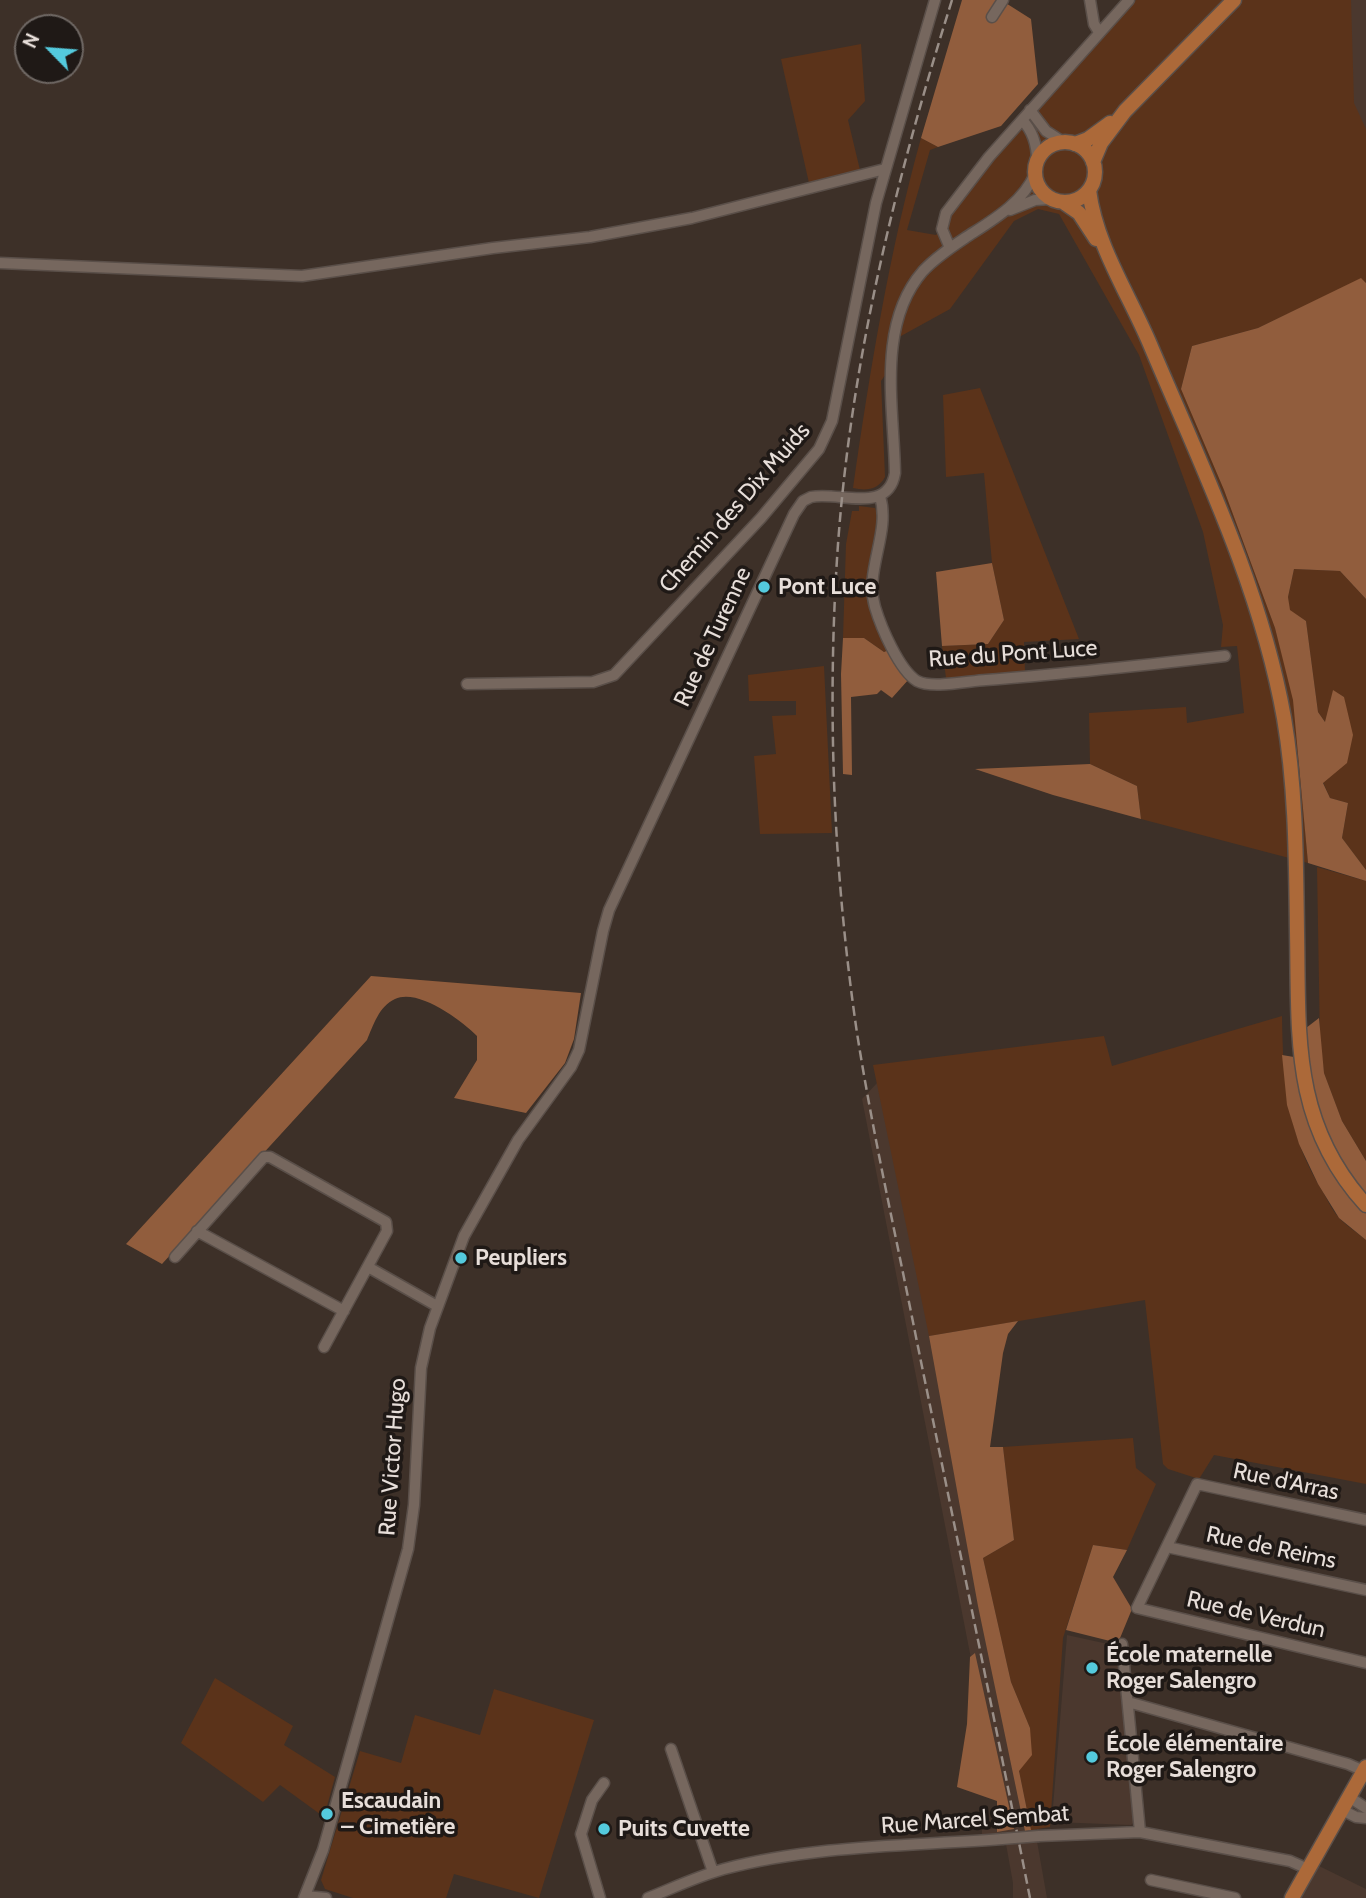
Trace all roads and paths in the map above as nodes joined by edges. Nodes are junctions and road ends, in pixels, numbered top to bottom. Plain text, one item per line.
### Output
1 (935, 0) edge
2 (1003, 0) edge
3 (1090, 0) edge
4 (1129, 0) edge
5 (1234, 0) edge
6 (992, 17) dead end
7 (1099, 32) junction
8 (1030, 110) junction
9 (1125, 111) junction
10 (1022, 120) junction
11 (1069, 143) junction
12 (1093, 162) junction
13 (1036, 168) junction
14 (885, 169) junction
15 (1088, 190) junction
16 (1057, 200) junction
17 (1001, 214) junction
18 (950, 248) junction
19 (1109, 257) junction
20 (0, 263) edge
21 (793, 480) junction
22 (880, 496) junction
23 (807, 498) junction
24 (1225, 656) dead end
25 (467, 684) dead end
26 (535, 1115) joint
27 (1366, 1205) edge
28 (197, 1231) junction
29 (175, 1256) dead end
30 (368, 1267) junction
31 (437, 1306) junction
32 (344, 1311) junction
33 (324, 1347) dead end
34 (1366, 1520) edge
35 (1167, 1547) junction
36 (1366, 1590) edge
37 (1122, 1644) dead end
38 (1366, 1663) edge
39 (1128, 1702) junction
40 (671, 1749) dead end
41 (1365, 1769) edge
42 (604, 1783) dead end
43 (1346, 1803) junction
44 (1366, 1808) edge
45 (1366, 1818) edge
46 (1140, 1832) junction
47 (1308, 1869) junction
48 (713, 1872) junction
49 (1151, 1880) dead end
50 (305, 1897) edge
51 (326, 1898) edge
52 (600, 1898) edge
53 (648, 1898) edge
54 (1234, 1898) edge
55 (1292, 1898) edge

1 - 14 street, Chemin des Dix Muids
2 - 6 street
3 - 7 street
4 - 7 street
5 - 9 main road
7 - 8 street
8 - 10 street
8 - 11 street
9 - 11 main road
9 - 12 main road
10 - 13 street
10 - 18 street
11 - 12 main road
11 - 13 main road
12 - 15 main road
13 - 16 main road
13 - 17 street
14 - 20 street
14 - 21 street, Chemin des Dix Muids
15 - 16 main road
15 - 19 main road
16 - 17 street
16 - 19 main road
17 - 18 street
18 - 22 street
19 - 27 main road
21 - 23 street
21 - 25 street, Chemin des Dix Muids
22 - 23 street
22 - 24 street, Rue du Pont Luce
23 - 26 street, Rue de Turenne
26 - 31 street, Rue Victor Hugo
28 - 29 street
28 - 30 street
28 - 32 street
30 - 31 street
30 - 32 street
31 - 50 street, Rue Victor Hugo
32 - 33 street
34 - 35 street, Rue d'Arras
35 - 36 street, Rue de Reims
35 - 38 street, Rue de Verdun
37 - 39 street
39 - 41 street
39 - 46 street
40 - 48 street
41 - 43 main road
42 - 52 street
43 - 44 street
43 - 45 street
43 - 47 main road
46 - 47 street, Rue Marcel Sembat
46 - 48 street, Rue Marcel Sembat, bridge
47 - 55 main road
48 - 53 street, Rue Marcel Sembat
49 - 54 street
50 - 51 street

